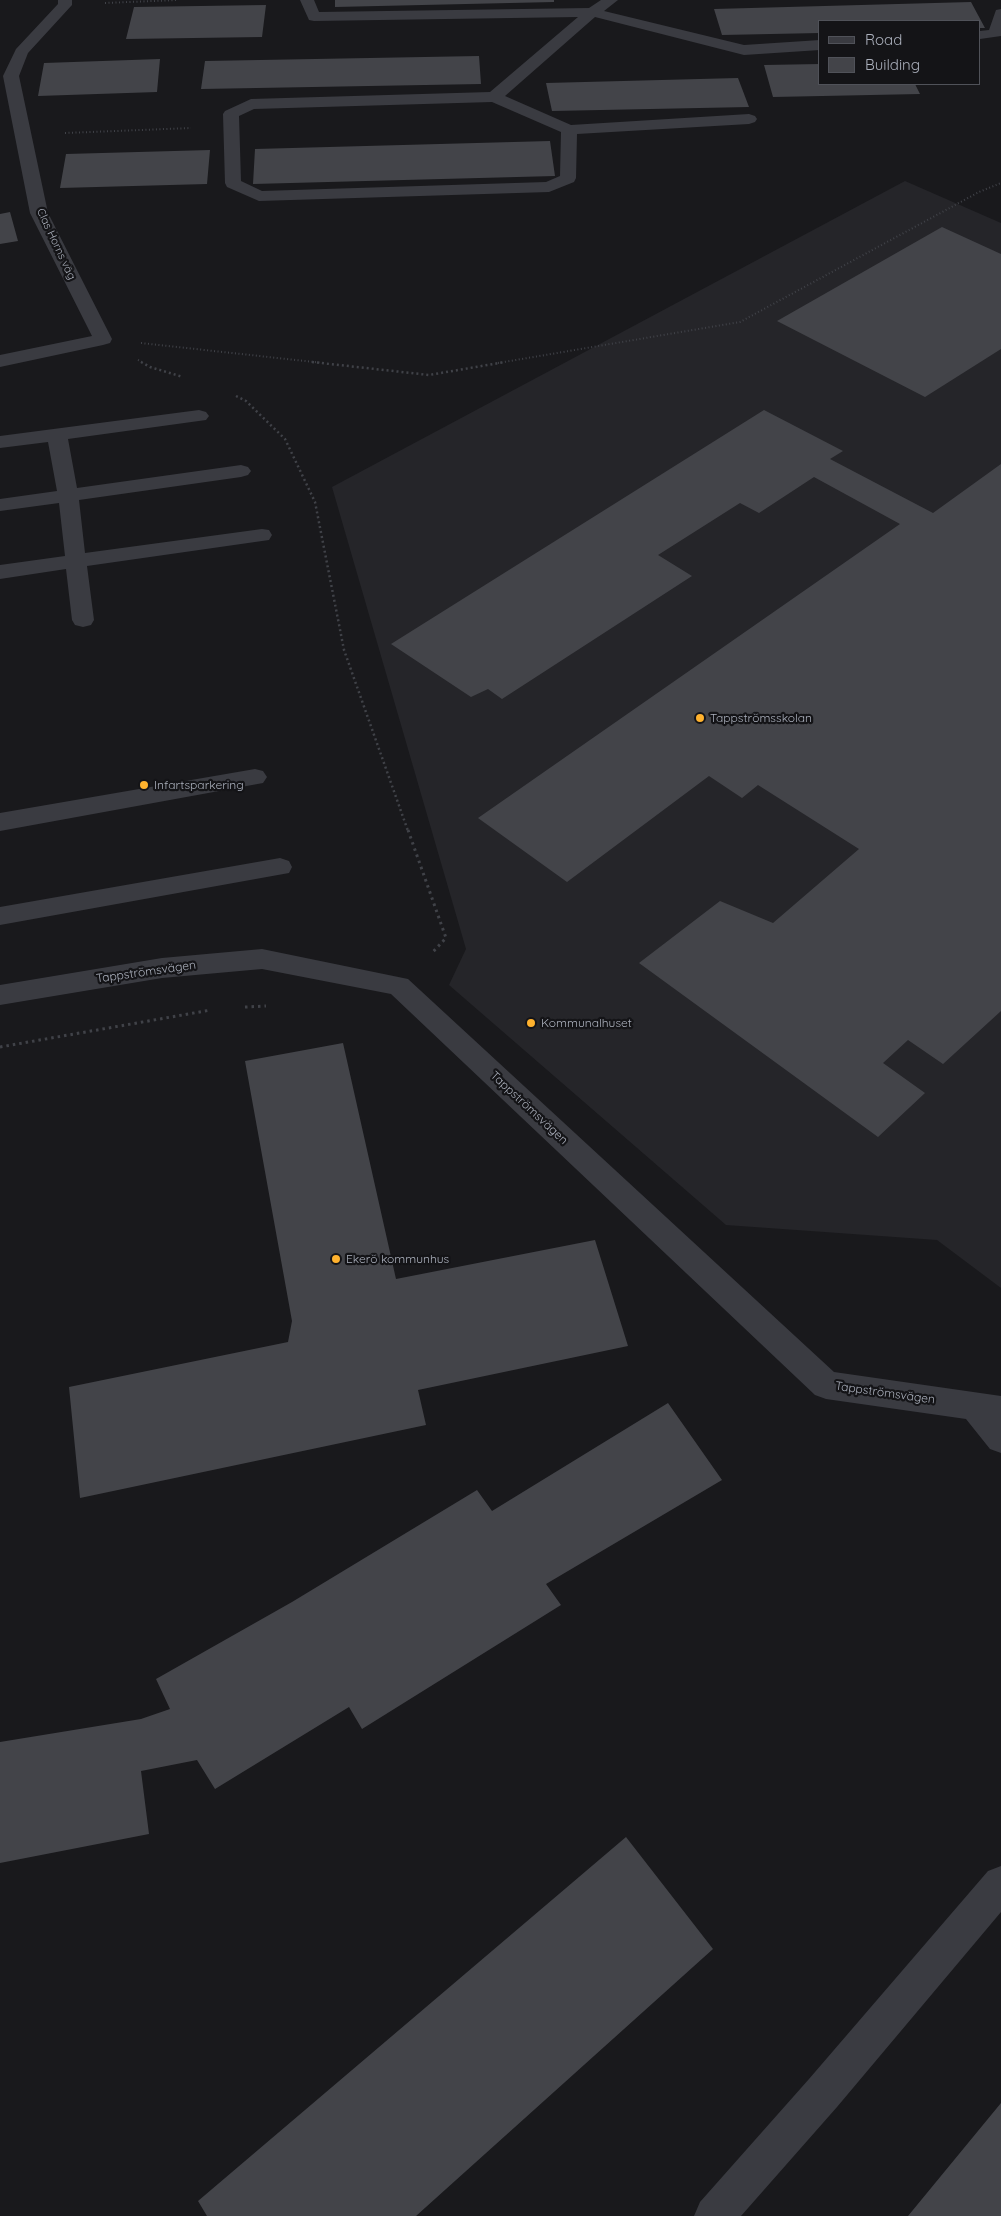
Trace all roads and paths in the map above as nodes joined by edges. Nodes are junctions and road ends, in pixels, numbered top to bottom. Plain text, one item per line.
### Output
1 (177, 0) edge
2 (307, 0) edge
3 (611, 0) edge
4 (65, 2) edge
5 (592, 12) junction
6 (1001, 13) edge
7 (981, 35) edge
8 (818, 46) edge
9 (494, 97) junction
10 (749, 119) dead end
11 (231, 127) junction
12 (569, 130) junction
13 (24, 134) junction
14 (1001, 183) edge
15 (103, 339) junction
16 (0, 362) edge
17 (199, 416) dead end
18 (57, 435) junction
19 (0, 442) edge
20 (241, 471) dead end
21 (68, 496) junction
22 (0, 505) edge
23 (262, 535) dead end
24 (76, 560) junction
25 (0, 572) edge
26 (83, 620) dead end
27 (255, 777) dead end
28 (0, 822) edge
29 (280, 867) dead end
30 (0, 916) edge
31 (0, 994) edge
32 (988, 1408) edge
33 (1001, 1439) edge
34 (1001, 1884) edge
35 (714, 2216) edge

1 - 4 path
2 - 5 street
3 - 5 street
4 - 13 street, Clas Horns väg
5 - 8 street
5 - 9 street
6 - 7 street
9 - 11 street
9 - 12 street
10 - 12 street
11 - 12 street
11 - 13 path
13 - 15 street, Clas Horns väg
14 - 15 path
15 - 16 street
17 - 18 street
18 - 19 street
18 - 21 street
20 - 21 street
21 - 22 street
21 - 24 street
23 - 24 street
24 - 25 street
24 - 26 street
27 - 28 street
29 - 30 street
31 - 32 street, Tappströmsvägen
32 - 33 street
34 - 35 street

